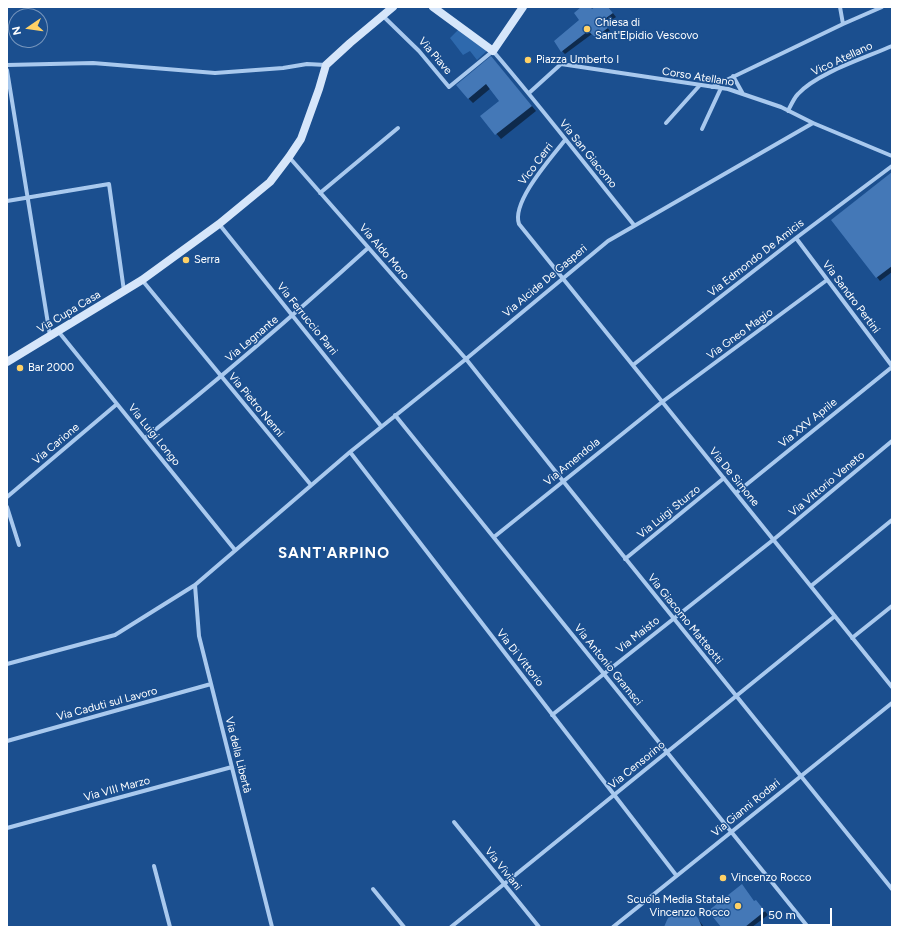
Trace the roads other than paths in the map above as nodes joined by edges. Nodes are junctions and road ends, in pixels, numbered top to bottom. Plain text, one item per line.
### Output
1 (393, 7) edge
2 (433, 7) edge
3 (524, 7) edge
4 (840, 7) edge
5 (882, 7) edge
6 (383, 16) junction
7 (843, 24) junction
8 (892, 46) edge
9 (493, 51) junction
10 (7, 64) edge
11 (326, 65) junction
12 (7, 70) edge
13 (733, 76) junction
14 (700, 85) junction
15 (711, 87) junction
16 (721, 88) junction
17 (529, 93) junction
18 (743, 94) junction
19 (788, 110) junction
20 (666, 123) dead end
21 (813, 123) junction
22 (398, 128) dead end
23 (702, 129) dead end
24 (565, 140) junction
25 (892, 156) edge
26 (289, 157) junction
27 (892, 166) edge
28 (320, 192) junction
29 (27, 197) junction
30 (7, 201) edge
31 (219, 224) junction
32 (634, 225) junction
33 (796, 238) junction
34 (368, 248) junction
35 (563, 278) junction
36 (142, 280) junction
37 (827, 280) junction
38 (124, 291) junction
39 (293, 316) junction
40 (58, 331) junction
41 (50, 336) junction
42 (466, 359) junction
43 (7, 362) edge
44 (633, 365) junction
45 (892, 366) edge
46 (221, 377) junction
47 (662, 402) junction
48 (117, 404) junction
49 (395, 415) junction
50 (381, 426) junction
51 (145, 438) junction
52 (892, 441) edge
53 (350, 452) junction
54 (724, 478) junction
55 (563, 481) junction
56 (311, 485) junction
57 (736, 493) junction
58 (7, 497) edge
59 (7, 507) edge
60 (892, 520) edge
61 (494, 537) junction
62 (773, 540) junction
63 (19, 544) dead end
64 (235, 550) junction
65 (625, 559) junction
66 (195, 586) junction
67 (811, 586) junction
68 (892, 606) edge
69 (835, 616) junction
70 (674, 619) junction
71 (852, 638) junction
72 (7, 664) edge
73 (604, 674) junction
74 (211, 684) junction
75 (892, 687) edge
76 (736, 696) junction
77 (892, 703) edge
78 (552, 715) junction
79 (7, 741) edge
80 (667, 752) junction
81 (232, 767) junction
82 (800, 776) junction
83 (614, 795) junction
84 (454, 822) dead end
85 (7, 828) edge
86 (731, 831) junction
87 (154, 866) dead end
88 (676, 875) junction
89 (504, 884) junction
90 (373, 889) dead end
91 (892, 889) edge
92 (170, 927) edge
93 (272, 927) edge
94 (404, 927) edge
95 (451, 927) edge
96 (539, 927) edge
97 (613, 927) edge
98 (808, 927) edge

1 - 6 street
2 - 9 street
3 - 9 street
4 - 7 street
5 - 7 street
6 - 9 street, Via Piave
6 - 11 street
7 - 13 street
8 - 19 street, Vico Atellano
9 - 17 street
10 - 11 street
11 - 26 street, Via Cupa Casa
12 - 29 street
13 - 15 street
13 - 18 street
14 - 15 street, Corso Atellano
14 - 17 street, Corso Atellano
14 - 20 street
15 - 16 street, Corso Atellano
16 - 18 street, Corso Atellano
16 - 23 street
17 - 24 street, Via San Giacomo
18 - 19 street, Corso Atellano
19 - 21 street, Corso Atellano
21 - 25 street, Corso Atellano
21 - 32 street, Via Alcide De Gasperi
22 - 28 street
24 - 32 street, Via San Giacomo
24 - 35 street, Vico Cerri
26 - 28 street, Via Aldo Moro
26 - 31 street, Via Cupa Casa
27 - 33 street, Via Edmondo De Amicis
28 - 34 street, Via Aldo Moro
29 - 30 street
29 - 38 street
29 - 41 street
31 - 36 street, Via Cupa Casa
31 - 39 street, Via Ferruccio Parri
32 - 35 street, Via Alcide De Gasperi
33 - 37 street, Via Sandro Pertini
33 - 44 street, Via Edmondo De Amicis
34 - 39 street, Via Legnante
34 - 42 street, Via Aldo Moro
35 - 42 street, Via Alcide De Gasperi
35 - 44 street, Via De Simone
36 - 38 street, Via Cupa Casa
36 - 46 street, Via Pietro Nenni
37 - 45 street, Via Sandro Pertini
37 - 47 street, Via Gneo Magio
38 - 40 street, Via Cupa Casa
39 - 46 street, Via Legnante
39 - 50 street, Via Ferruccio Parri
40 - 41 street, Via Cupa Casa
40 - 48 street, Via Luigi Longo
41 - 43 street, Via Cupa Casa
42 - 49 street, Via Alcide De Gasperi
42 - 55 street, Via Giacomo Matteotti
44 - 47 street, Via De Simone
45 - 57 street, Via XXV Aprile
46 - 51 street, Via Legnante
46 - 56 street, Via Pietro Nenni
47 - 54 street, Via De Simone
47 - 55 street, Via Amendola
48 - 51 street, Via Luigi Longo
48 - 58 street, Via Carione
49 - 50 street, Via Alcide De Gasperi
49 - 61 street, Via Antonio Gramsci
50 - 53 street, Via Alcide De Gasperi
51 - 64 street, Via Luigi Longo
52 - 62 street, Via Vittorio Veneto
53 - 56 street, Via Alcide De Gasperi
53 - 78 street, Via Di Vittorio
54 - 57 street, Via De Simone
54 - 65 street, Via Luigi Sturzo
55 - 61 street, Via Amendola
55 - 65 street, Via Giacomo Matteotti
56 - 64 street, Via Alcide De Gasperi
57 - 62 street, Via De Simone
59 - 63 street
60 - 67 street
61 - 73 street, Via Antonio Gramsci
62 - 67 street, Via De Simone
62 - 70 street, Via Maisto
64 - 66 street, Via Alcide De Gasperi
65 - 70 street, Via Giacomo Matteotti
66 - 72 street, Via Alcide De Gasperi
66 - 74 street, Via della Libertà
67 - 69 street, Via De Simone
68 - 71 street
69 - 71 street, Via De Simone
69 - 76 street, Via Censorino
70 - 73 street, Via Maisto
70 - 76 street, Via Giacomo Matteotti
71 - 75 street, Via De Simone
73 - 78 street, Via Maisto
73 - 80 street, Via Antonio Gramsci
74 - 79 street, Via Caduti sul Lavoro
74 - 81 street, Via della Libertà
76 - 80 street, Via Censorino
76 - 82 street, Via Giacomo Matteotti
77 - 82 street, Via Gianni Rodari
78 - 83 street, Via Di Vittorio
80 - 83 street, Via Censorino
80 - 86 street, Via Antonio Gramsci
81 - 85 street, Via VIII Marzo
81 - 93 street, Via della Libertà
82 - 86 street, Via Gianni Rodari
82 - 91 street, Via Giacomo Matteotti
83 - 88 street, Via Di Vittorio
83 - 89 street, Via Censorino
84 - 89 street, Via Viviani
86 - 88 street, Via Gianni Rodari
86 - 98 street, Via Antonio Gramsci
87 - 92 street
88 - 97 street, Via Gianni Rodari
89 - 95 street, Via Censorino
89 - 96 street, Via Viviani
90 - 94 street

